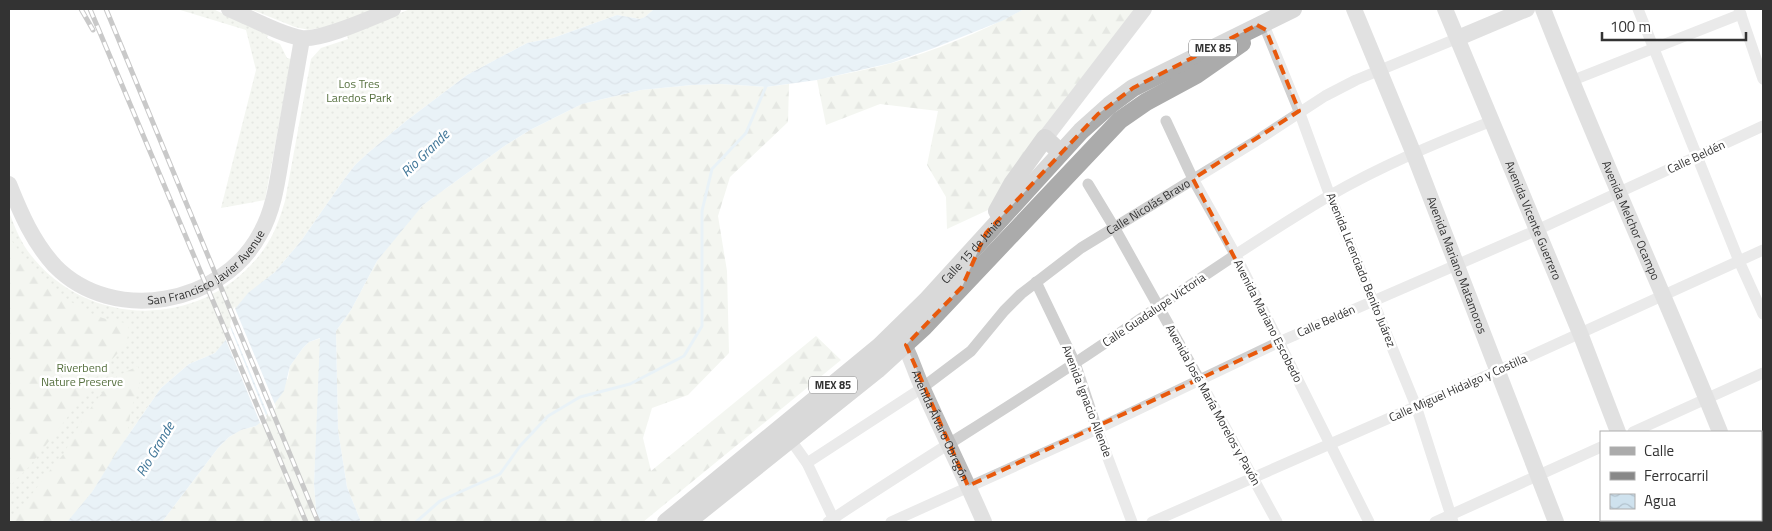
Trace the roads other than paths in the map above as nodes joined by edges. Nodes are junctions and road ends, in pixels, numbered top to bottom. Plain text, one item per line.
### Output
1 (229, 9) edge
2 (393, 9) edge
3 (1144, 9) edge
4 (1293, 9) edge
5 (1306, 9) edge
6 (1354, 9) edge
7 (1445, 9) edge
8 (1527, 9) edge
9 (1544, 9) edge
10 (1638, 9) edge
11 (1740, 12) edge
12 (1262, 28) junction
13 (1458, 38) junction
14 (302, 39) junction
15 (1654, 49) junction
16 (1379, 70) junction
17 (1763, 79) edge
18 (1571, 81) junction
19 (1299, 111) junction
20 (1166, 121) dead end
21 (1492, 121) junction
22 (1763, 126) edge
23 (1045, 138) junction
24 (1060, 152) junction
25 (1413, 152) junction
26 (1697, 156) junction
27 (1193, 180) junction
28 (9, 184) edge
29 (1088, 184) dead end
30 (1619, 192) junction
31 (1330, 196) junction
32 (1114, 228) junction
33 (1536, 230) junction
34 (986, 233) junction
35 (1763, 250) edge
36 (1235, 254) junction
37 (1740, 261) junction
38 (1457, 265) junction
39 (1036, 282) junction
40 (962, 287) junction
41 (1663, 295) junction
42 (1373, 300) junction
43 (1158, 308) junction
44 (1763, 314) edge
45 (1580, 333) junction
46 (901, 338) junction
47 (1279, 342) junction
48 (1075, 363) junction
49 (1497, 371) junction
50 (1763, 373) edge
51 (1199, 379) junction
52 (922, 388) junction
53 (1706, 399) junction
54 (1416, 406) junction
55 (1097, 428) junction
56 (1618, 431) edge
57 (1635, 431) edge
58 (1720, 431) edge
59 (790, 439) junction
60 (949, 443) junction
61 (1330, 443) junction
62 (1600, 447) edge
63 (808, 463) junction
64 (1537, 476) junction
65 (1253, 477) junction
66 (968, 486) junction
67 (1452, 519) edge
68 (832, 521) edge
69 (666, 522) edge
70 (687, 522) edge
71 (891, 522) edge
72 (984, 522) edge
73 (1132, 522) edge
74 (1152, 522) edge
75 (1276, 522) edge
76 (1369, 522) edge
77 (1435, 522) edge
78 (1556, 522) edge

1 - 14 main road
2 - 14 main road
3 - 23 main road
4 - 12 main road, Calle 15 de Junio / MEX 85
5 - 12 main road, Calle 15 de Junio / MEX 85
6 - 16 main road, Avenida Mariano Matamoros
7 - 13 main road, Avenida Vicente Guerrero
8 - 13 main road, Calle Nicolás Bravo
9 - 18 main road, Avenida Melchor Ocampo
10 - 15 street
11 - 15 street
11 - 17 street
12 - 19 street, Avenida Licenciado Benito Juárez
12 - 24 main road, Calle 15 de Junio / MEX 85
12 - 40 main road, Calle 15 de Junio / MEX 85
13 - 16 street, Calle Nicolás Bravo
13 - 21 main road, Avenida Vicente Guerrero
14 - 28 main road, San Francisco Javier Avenue
15 - 18 street
15 - 26 street
16 - 19 street, Calle Nicolás Bravo
16 - 25 main road, Avenida Mariano Matamoros
18 - 30 main road, Avenida Melchor Ocampo
19 - 27 street, Calle Nicolás Bravo
19 - 31 street, Avenida Licenciado Benito Juárez
20 - 27 street, Avenida Mariano Escobedo
21 - 25 street, Calle Guadalupe Victoria
21 - 33 main road, Avenida Vicente Guerrero
22 - 26 street, Calle Beldén
23 - 24 main road
23 - 34 main road
24 - 34 main road, Calle 15 de Junio / MEX 85
25 - 31 street, Calle Guadalupe Victoria
25 - 38 main road, Avenida Mariano Matamoros
26 - 30 street, Calle Beldén
26 - 37 street
27 - 32 street, Calle Nicolás Bravo
27 - 36 street, Avenida Mariano Escobedo
29 - 32 street, Avenida José María Morelos y Pavón
30 - 33 street, Calle Beldén
30 - 41 main road, Avenida Melchor Ocampo
31 - 36 street, Calle Guadalupe Victoria
31 - 42 street, Avenida Licenciado Benito Juárez
32 - 39 street, Calle Nicolás Bravo
32 - 43 street, Avenida José María Morelos y Pavón
33 - 38 street, Calle Beldén
33 - 45 main road, Avenida Vicente Guerrero
34 - 40 main road
34 - 46 main road, Calle 15 de Junio / MEX 85
35 - 37 street, Calle Miguel Hidalgo y Costilla
36 - 43 street, Calle Guadalupe Victoria
36 - 47 street, Avenida Mariano Escobedo
37 - 41 street, Calle Miguel Hidalgo y Costilla
37 - 44 street
38 - 42 street, Calle Beldén
38 - 49 main road, Avenida Mariano Matamoros
39 - 48 street, Avenida Ignacio Allende
39 - 52 street, Calle Nicolás Bravo
40 - 46 main road, Calle 15 de Junio / MEX 85
41 - 45 street, Calle Miguel Hidalgo y Costilla
41 - 53 main road, Avenida Melchor Ocampo
42 - 47 street, Calle Beldén
42 - 54 street, Avenida Licenciado Benito Juárez
43 - 48 street, Calle Guadalupe Victoria
43 - 51 street, Avenida José María Morelos y Pavón
45 - 49 street, Calle Miguel Hidalgo y Costilla
45 - 56 main road, Avenida Vicente Guerrero
46 - 52 main road, Avenida Álvaro Obregón
46 - 59 main road, Calle 15 de Junio / MEX 85
46 - 69 main road, Calle 15 de Junio / MEX 85
47 - 51 street, Calle Beldén
47 - 61 street, Avenida Mariano Escobedo
48 - 55 street, Avenida Ignacio Allende
48 - 60 street, Calle Guadalupe Victoria
49 - 54 street, Calle Miguel Hidalgo y Costilla
49 - 64 main road, Avenida Mariano Matamoros
50 - 53 street
51 - 55 street, Calle Beldén
51 - 65 street, Avenida José María Morelos y Pavón
52 - 60 main road, Avenida Álvaro Obregón
52 - 63 street, Calle Nicolás Bravo
53 - 57 street
53 - 58 main road, Avenida Melchor Ocampo
54 - 61 street, Calle Miguel Hidalgo y Costilla
54 - 67 street, Avenida Licenciado Benito Juárez
55 - 66 street, Calle Beldén
55 - 73 street, Avenida Ignacio Allende
59 - 63 street
59 - 70 main road, Calle 15 de Junio / MEX 85
60 - 66 main road, Avenida Álvaro Obregón
60 - 68 street, Calle Guadalupe Victoria
61 - 65 street, Calle Miguel Hidalgo y Costilla
61 - 76 street, Avenida Mariano Escobedo
62 - 64 street
63 - 68 street
64 - 67 street
64 - 78 main road, Avenida Mariano Matamoros
65 - 74 street, Calle Miguel Hidalgo y Costilla
65 - 75 street, Avenida José María Morelos y Pavón
66 - 71 street, Calle Beldén
66 - 72 main road, Avenida Álvaro Obregón
67 - 77 street

